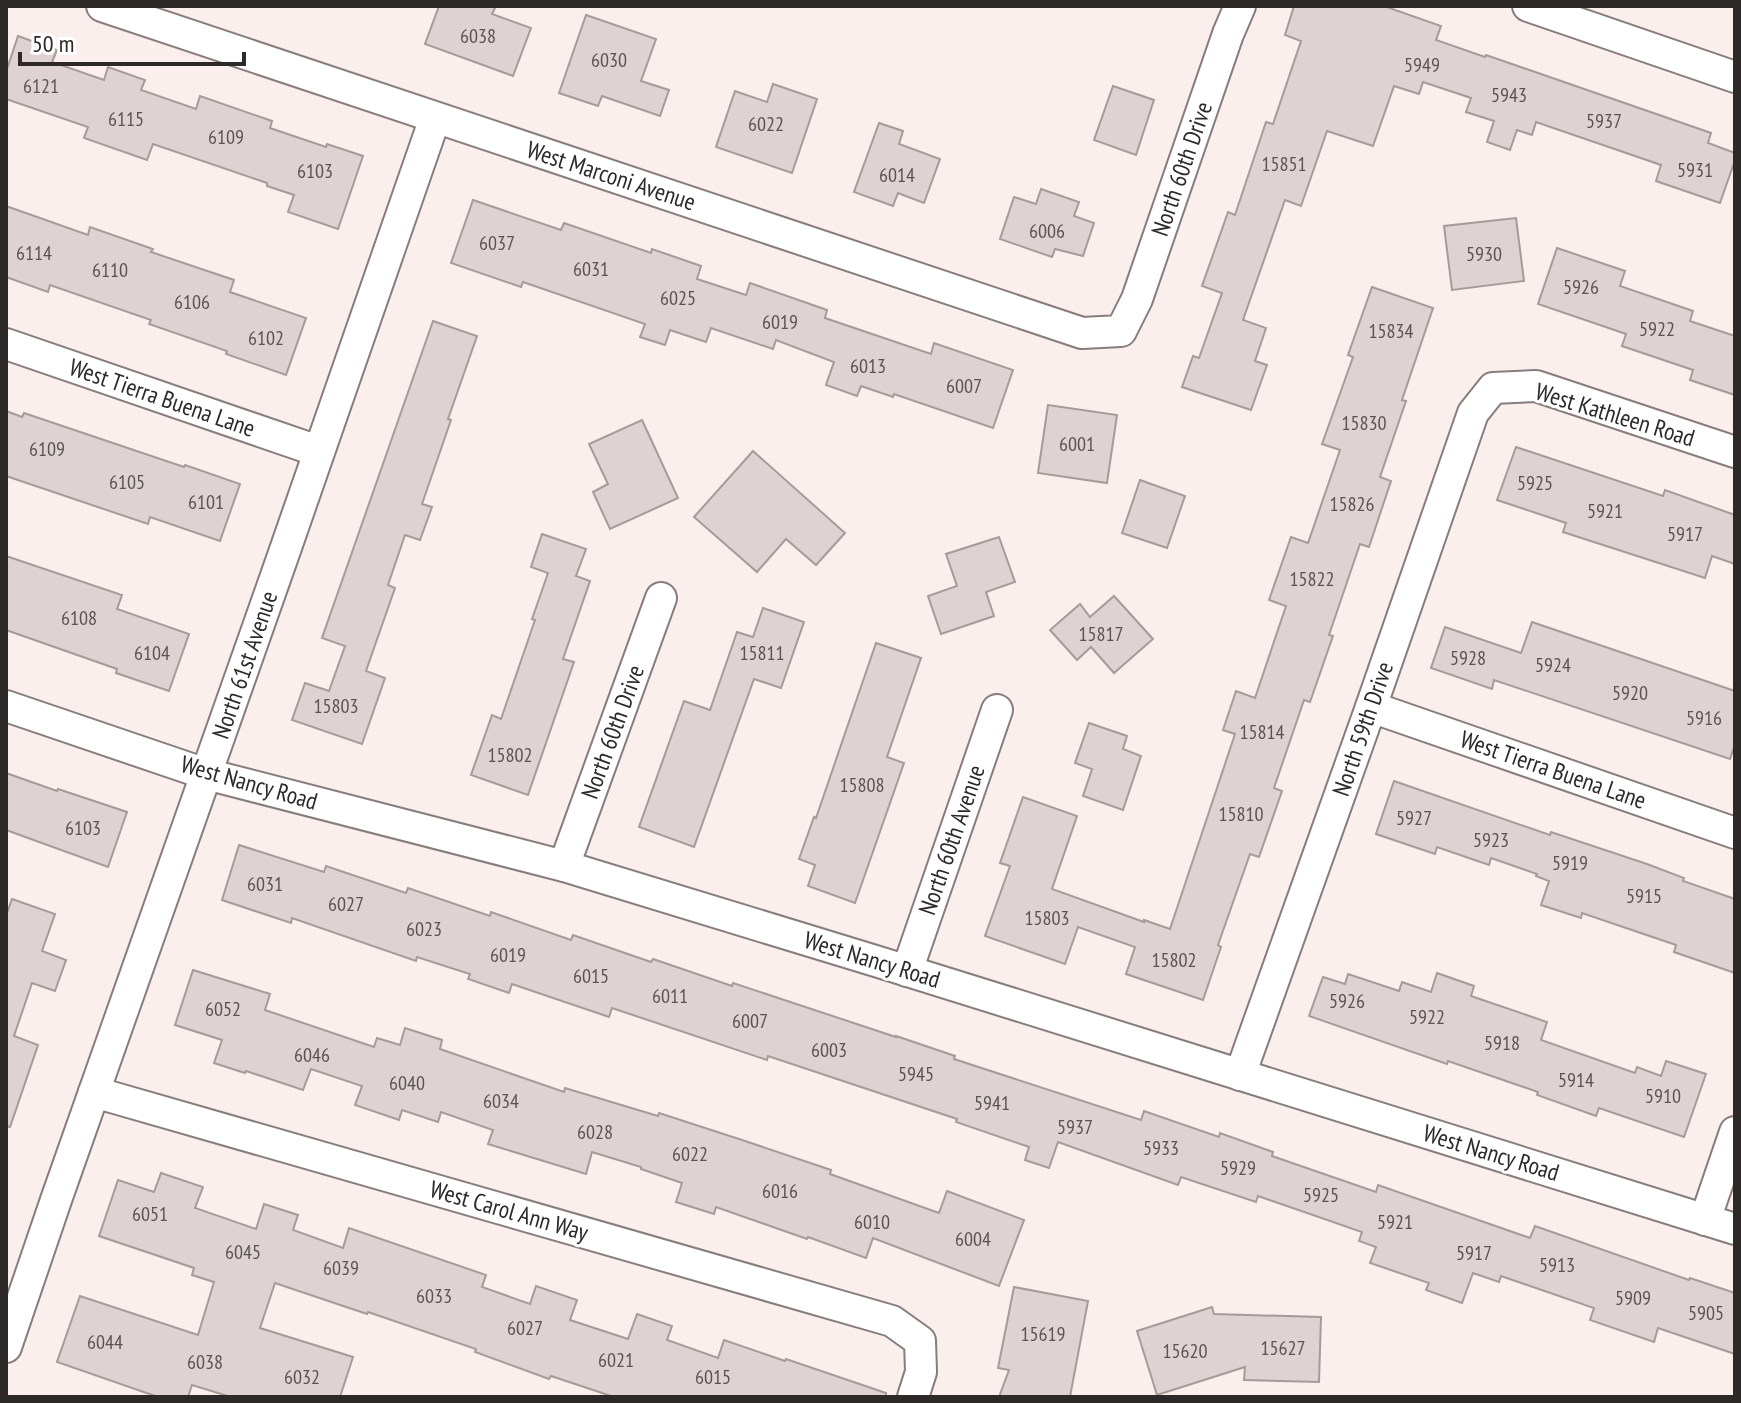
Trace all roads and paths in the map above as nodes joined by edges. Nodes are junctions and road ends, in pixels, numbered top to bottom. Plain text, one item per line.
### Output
1 (102, 6) edge
2 (1240, 6) edge
3 (1528, 6) edge
4 (1735, 77) edge
5 (435, 118) junction
6 (1121, 331) joint
7 (6, 344) edge
8 (1493, 388) joint
9 (318, 451) junction
10 (1735, 452) edge
11 (661, 598) dead end
12 (6, 706) edge
13 (1371, 707) junction
14 (997, 710) dead end
15 (206, 774) junction
16 (1735, 833) edge
17 (564, 866) junction
18 (907, 971) junction
19 (1240, 1075) junction
20 (94, 1092) junction
21 (1735, 1132) edge
22 (1705, 1220) junction
23 (1735, 1229) edge
24 (6, 1347) edge
25 (913, 1397) edge

1 - 5 street, West Marconi Avenue
2 - 6 street, North 60th Drive
3 - 4 street
5 - 6 street, West Marconi Avenue
5 - 9 street, North 61st Avenue
7 - 9 street, West Tierra Buena Lane
8 - 10 street, West Kathleen Road
8 - 13 street, North 59th Drive
9 - 15 street, North 61st Avenue
11 - 17 street, North 60th Drive
12 - 15 street, West Nancy Road
13 - 16 street, West Tierra Buena Lane
13 - 19 street, North 59th Drive
14 - 18 street, North 60th Avenue
15 - 17 street, West Nancy Road
15 - 20 street, North 61st Avenue
17 - 18 street, West Nancy Road
18 - 19 street, West Nancy Road
19 - 22 street, West Nancy Road
20 - 24 street, North 61st Avenue
20 - 25 street, West Carol Ann Way
21 - 22 street
22 - 23 street, West Nancy Road

